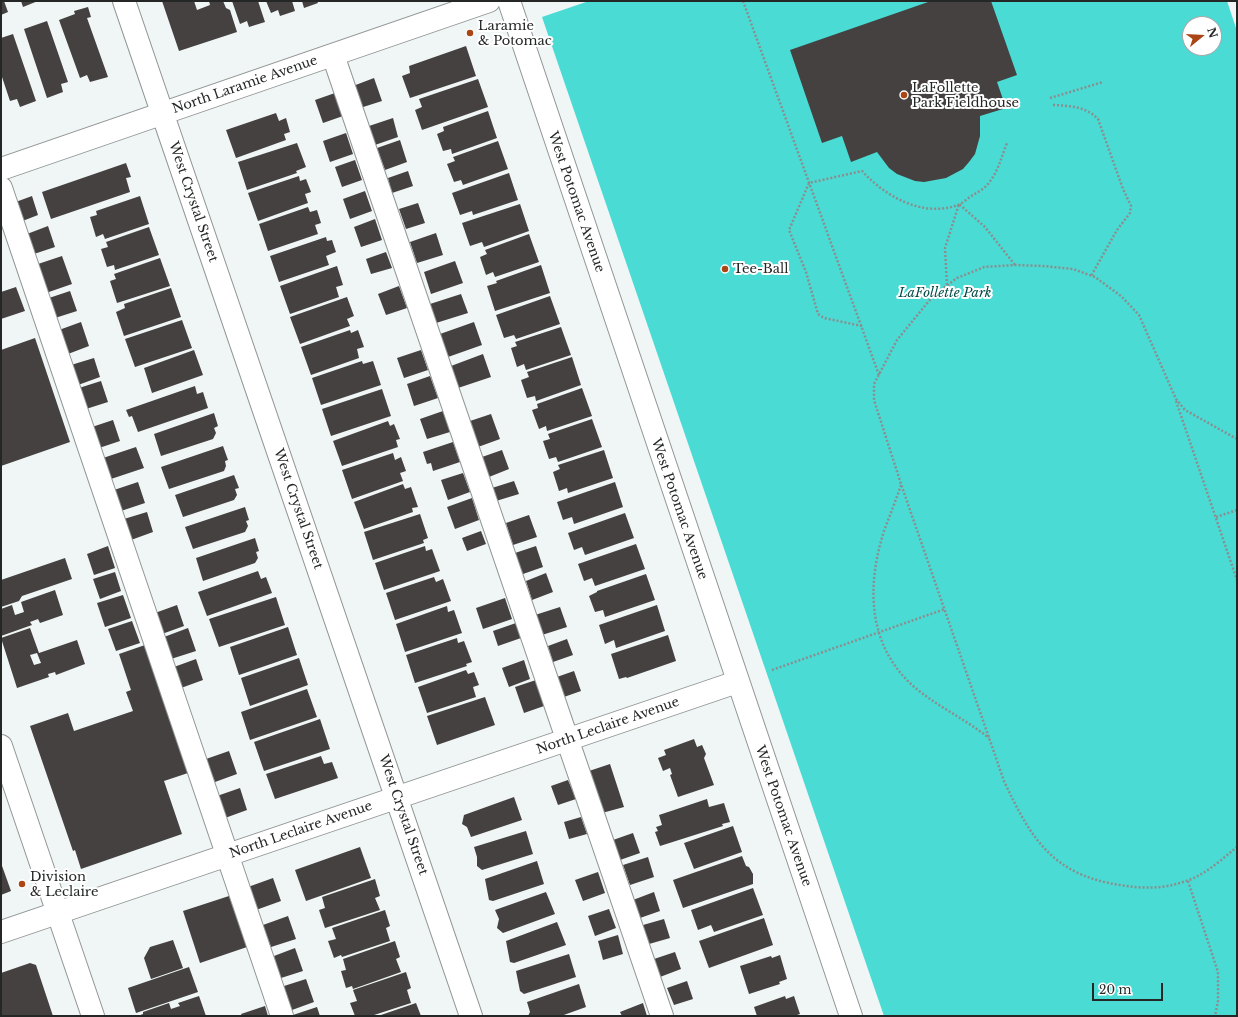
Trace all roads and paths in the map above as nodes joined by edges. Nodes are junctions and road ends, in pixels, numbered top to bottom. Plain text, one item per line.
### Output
1 (124, 1) edge
2 (489, 1) edge
3 (509, 1) edge
4 (743, 1) edge
5 (333, 55) junction
6 (1103, 82) dead end
7 (1050, 98) dead end
8 (1053, 105) dead end
9 (162, 114) junction
10 (1007, 143) dead end
11 (1, 169) edge
12 (809, 183) junction
13 (1, 188) edge
14 (959, 204) junction
15 (6, 222) edge
16 (1016, 265) junction
17 (1091, 276) junction
18 (947, 285) junction
19 (862, 326) junction
20 (879, 375) junction
21 (1176, 399) junction
22 (1237, 439) edge
23 (901, 484) junction
24 (1237, 510) edge
25 (1216, 517) junction
26 (1237, 580) edge
27 (945, 610) junction
28 (879, 632) junction
29 (772, 670) dead end
30 (737, 682) junction
31 (989, 738) junction
32 (568, 740) junction
33 (1, 746) edge
34 (397, 798) junction
35 (1237, 847) edge
36 (228, 855) junction
37 (1188, 881) junction
38 (58, 913) junction
39 (1, 932) edge
40 (93, 1016) edge
41 (282, 1016) edge
42 (471, 1016) edge
43 (662, 1016) edge
44 (851, 1016) edge
45 (1215, 1016) edge

1 - 9 street, West Crystal Street
2 - 5 street, North Laramie Avenue
3 - 30 street, West Potomac Avenue
4 - 12 path
5 - 9 street, North Laramie Avenue
5 - 32 street
6 - 7 path
8 - 17 path
9 - 11 street, North Laramie Avenue
9 - 34 street, West Crystal Street
10 - 14 path
12 - 14 path
12 - 19 path
12 - 19 path
13 - 15 street
14 - 16 path
14 - 18 path
15 - 36 street
16 - 17 path
16 - 18 path
17 - 21 path
18 - 20 path
19 - 20 path
20 - 23 path
21 - 22 path
21 - 25 path
23 - 27 path
23 - 28 path
24 - 25 path
25 - 26 path
27 - 28 path
27 - 31 path
28 - 29 path
28 - 31 path
30 - 32 street, North Leclaire Avenue
30 - 44 street, West Potomac Avenue
31 - 37 path
32 - 34 street, North Leclaire Avenue
32 - 43 street
33 - 38 street
34 - 36 street, North Leclaire Avenue
34 - 42 street, West Crystal Street
35 - 37 path
36 - 38 street, North Leclaire Avenue
36 - 41 street
37 - 45 path
38 - 39 street, North Leclaire Avenue
38 - 40 street

